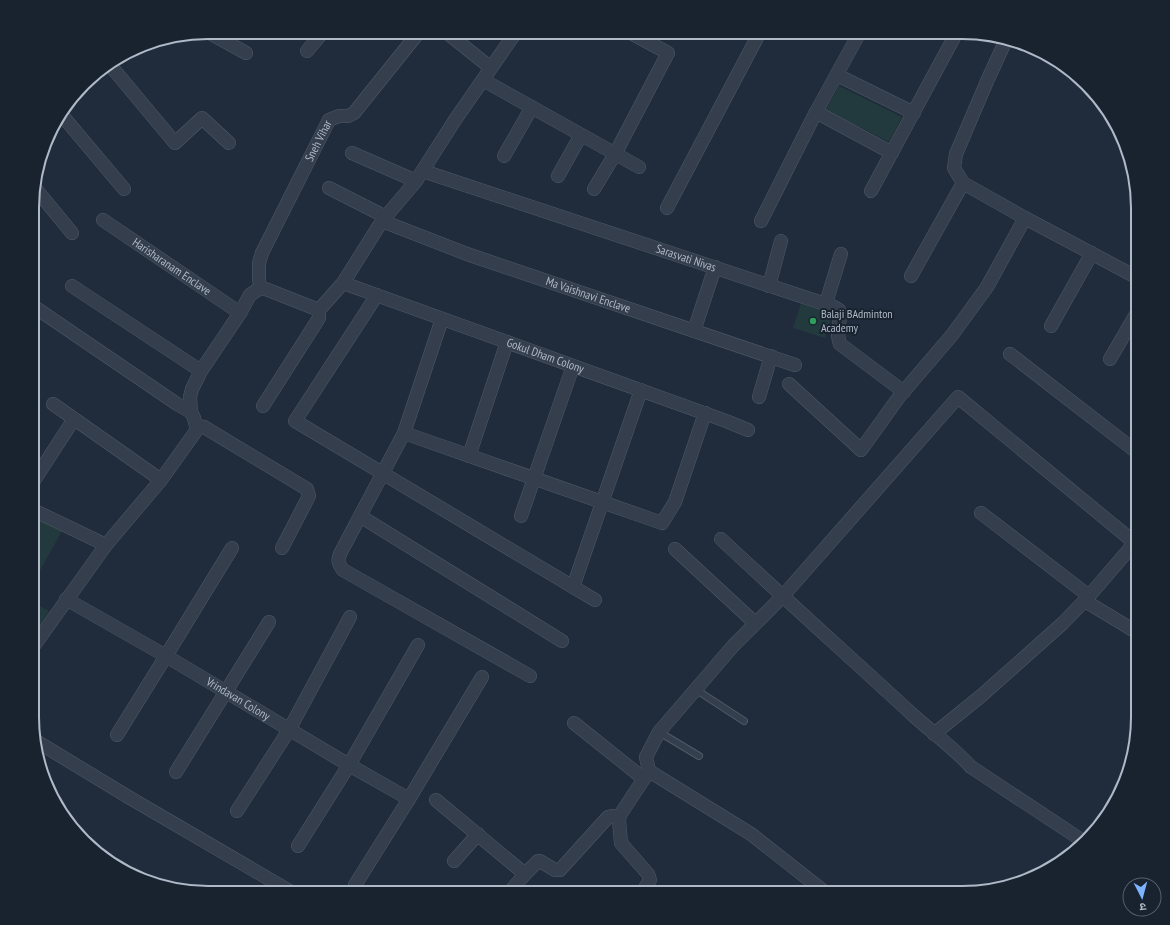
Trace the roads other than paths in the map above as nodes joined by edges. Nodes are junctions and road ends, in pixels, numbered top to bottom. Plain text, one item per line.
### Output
1 (221, 39) edge
2 (317, 39) edge
3 (413, 39) edge
4 (455, 39) edge
5 (511, 39) edge
6 (642, 39) edge
7 (756, 39) edge
8 (856, 39) edge
9 (953, 39) edge
10 (1004, 45) edge
11 (307, 50) dead end
12 (246, 53) dead end
13 (491, 68) junction
14 (113, 69) edge
15 (837, 75) junction
16 (483, 80) junction
17 (532, 107) junction
18 (816, 112) junction
19 (914, 113) junction
20 (65, 119) edge
21 (581, 135) junction
22 (229, 143) dead end
23 (352, 153) dead end
24 (892, 153) junction
25 (615, 154) junction
26 (504, 156) dead end
27 (638, 167) dead end
28 (420, 176) junction
29 (558, 176) dead end
30 (963, 183) junction
31 (329, 188) dead end
32 (124, 189) dead end
33 (594, 189) dead end
34 (871, 191) dead end
35 (39, 193) edge
36 (667, 208) dead end
37 (1025, 218) junction
38 (384, 219) junction
39 (103, 220) dead end
40 (761, 221) dead end
41 (72, 233) dead end
42 (781, 241) dead end
43 (1092, 253) junction
44 (841, 254) dead end
45 (715, 268) junction
46 (1131, 274) edge
47 (911, 276) dead end
48 (259, 280) dead end
49 (343, 283) junction
50 (72, 286) dead end
51 (769, 286) junction
52 (377, 295) junction
53 (826, 304) junction
54 (39, 310) edge
55 (319, 310) junction
56 (240, 313) junction
57 (442, 319) junction
58 (1131, 324) edge
59 (1051, 326) dead end
60 (694, 331) junction
61 (507, 342) junction
62 (1010, 354) dead end
63 (771, 356) junction
64 (1110, 360) dead end
65 (796, 365) dead end
66 (573, 366) junction
67 (201, 371) junction
68 (789, 384) dead end
69 (641, 390) junction
70 (904, 392) junction
71 (759, 397) dead end
72 (53, 404) dead end
73 (263, 406) dead end
74 (191, 412) junction
75 (705, 413) junction
76 (74, 419) junction
77 (196, 426) junction
78 (748, 430) dead end
79 (404, 433) junction
80 (1131, 448) edge
81 (470, 456) junction
82 (39, 473) edge
83 (382, 474) junction
84 (534, 478) junction
85 (161, 480) junction
86 (602, 502) junction
87 (39, 513) edge
88 (981, 513) dead end
89 (360, 516) junction
90 (521, 516) dead end
91 (1131, 537) edge
92 (722, 539) dead end
93 (106, 545) junction
94 (1131, 547) edge
95 (232, 548) dead end
96 (282, 548) dead end
97 (675, 549) dead end
98 (573, 588) junction
99 (782, 597) junction
100 (1087, 598) junction
101 (66, 599) junction
102 (595, 600) dead end
103 (350, 617) dead end
104 (269, 622) dead end
105 (755, 623) junction
106 (1131, 628) edge
107 (39, 638) edge
108 (562, 640) dead end
109 (418, 645) dead end
110 (166, 656) junction
111 (530, 676) dead end
112 (482, 677) dead end
113 (695, 690) junction
114 (226, 692) junction
115 (744, 721) dead end
116 (574, 724) dead end
117 (289, 730) junction
118 (658, 732) junction
119 (934, 734) junction
120 (117, 735) dead end
121 (41, 744) edge
122 (698, 756) dead end
123 (349, 765) junction
124 (176, 772) dead end
125 (646, 775) junction
126 (409, 799) junction
127 (436, 800) dead end
128 (237, 811) dead end
129 (619, 817) junction
130 (478, 834) junction
131 (1079, 838) edge
132 (298, 846) dead end
133 (454, 861) dead end
134 (525, 874) junction
135 (355, 885) dead end
136 (281, 886) edge
137 (515, 886) edge
138 (646, 886) edge
139 (817, 886) edge

1 - 12 street
2 - 11 street
3 - 48 street, Sneh Vihar
4 - 13 street
5 - 13 street
6 - 25 street
7 - 36 street
8 - 15 street
9 - 19 street
10 - 30 street
13 - 16 street
14 - 22 street
15 - 18 street
15 - 19 street
16 - 17 street
16 - 28 street
17 - 21 street
17 - 26 street
18 - 24 street
18 - 40 street
19 - 24 street
20 - 32 street
21 - 25 street
21 - 29 street
23 - 28 street, Sarasvati Nivas
24 - 34 street
25 - 27 street
25 - 33 street
28 - 38 street
28 - 45 street, Sarasvati Nivas
30 - 37 street
30 - 47 street
31 - 38 street, Ma Vaishnavi Enclave
35 - 41 street
37 - 43 street
37 - 70 street
38 - 49 street
38 - 60 street, Ma Vaishnavi Enclave
39 - 56 street, Harisharanam Enclave
42 - 51 street
43 - 46 street
43 - 59 street
44 - 53 street
45 - 51 street, Sarasvati Nivas
45 - 60 street
49 - 52 street, Gokul Dham Colony
49 - 55 street
50 - 67 street
51 - 53 street, Sarasvati Nivas
52 - 57 street, Gokul Dham Colony
52 - 83 street
53 - 70 street, Sarasvati Nivas
54 - 74 street
55 - 56 street
55 - 73 street
56 - 67 street
57 - 61 street, Gokul Dham Colony
57 - 79 street
58 - 64 street
60 - 63 street, Ma Vaishnavi Enclave
61 - 66 street, Gokul Dham Colony
61 - 81 street
62 - 80 street
63 - 65 street, Ma Vaishnavi Enclave
63 - 71 street
66 - 69 street, Gokul Dham Colony
66 - 84 street
67 - 74 street
68 - 70 street
69 - 75 street, Gokul Dham Colony
69 - 86 street
72 - 76 street
74 - 77 street
75 - 78 street, Gokul Dham Colony
75 - 86 street
76 - 82 street
76 - 85 street
77 - 85 street
77 - 96 street
79 - 81 street
79 - 83 street
81 - 84 street
83 - 89 street
83 - 98 street
84 - 86 street
84 - 90 street
85 - 93 street
86 - 98 street
87 - 93 street
88 - 100 street
89 - 108 street
89 - 111 street
91 - 99 street
92 - 99 street
93 - 101 street
94 - 100 street
95 - 110 street
97 - 105 street
98 - 102 street
99 - 105 street
99 - 119 street
100 - 106 street
100 - 119 street
101 - 107 street
101 - 110 street, Vrindavan Colony
103 - 117 street
104 - 114 street
105 - 113 street
109 - 123 street
110 - 114 street, Vrindavan Colony
110 - 120 street
112 - 126 street
113 - 115 lane
113 - 118 street
114 - 117 street, Vrindavan Colony
114 - 124 street
116 - 125 street
117 - 123 street, Vrindavan Colony
117 - 128 street
118 - 122 lane
118 - 125 street
119 - 131 street
121 - 136 street
123 - 126 street, Vrindavan Colony
123 - 132 street
125 - 129 street
125 - 139 street
126 - 135 street
127 - 130 street
129 - 134 street
129 - 138 street
130 - 133 street
130 - 134 street
134 - 137 street

